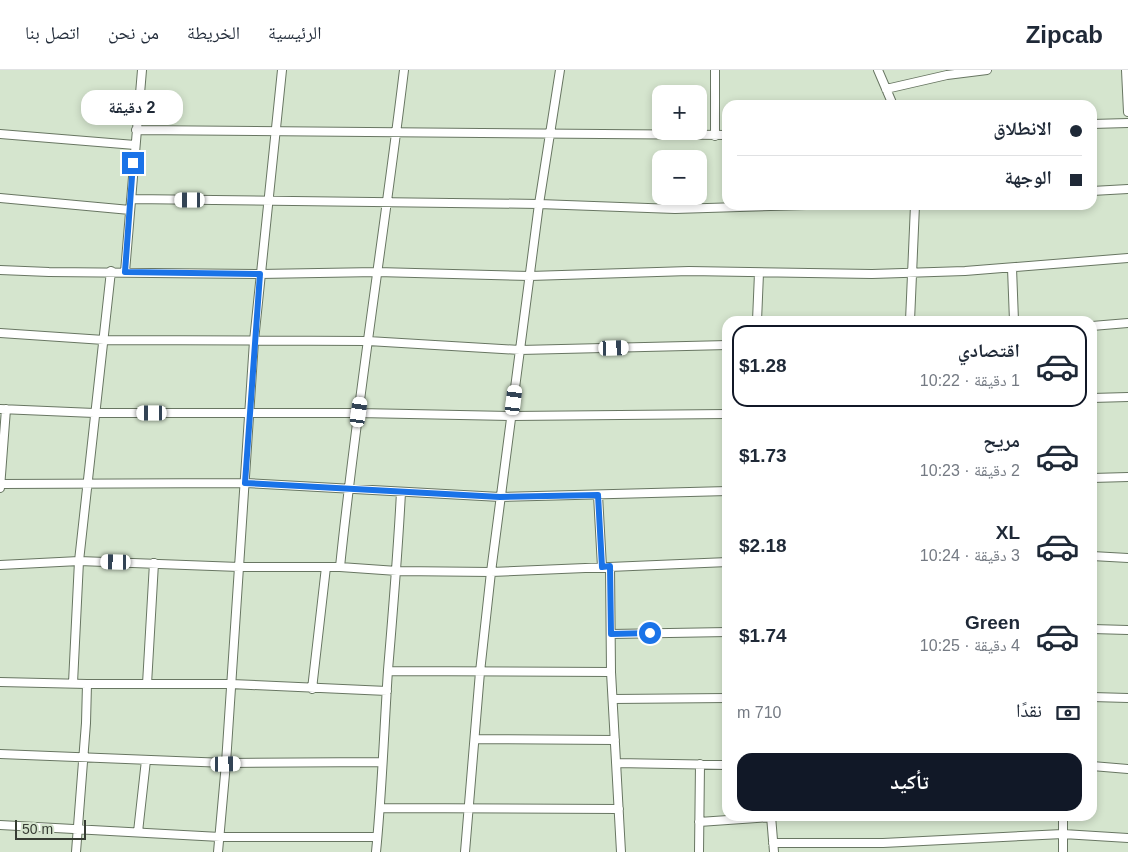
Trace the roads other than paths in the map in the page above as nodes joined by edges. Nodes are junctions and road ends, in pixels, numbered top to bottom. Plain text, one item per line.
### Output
1 (142, 70) edge
2 (282, 70) edge
3 (404, 70) edge
4 (560, 70) edge
5 (715, 70) edge
6 (878, 70) edge
7 (987, 70) edge
8 (1126, 70) edge
9 (947, 73) edge
10 (886, 90) junction
11 (891, 100) edge
12 (1128, 112) edge
13 (1128, 123) edge
14 (1097, 124) edge
15 (136, 130) junction
16 (275, 132) junction
17 (396, 133) junction
18 (0, 134) edge
19 (550, 134) junction
20 (722, 135) edge
21 (715, 136) junction
22 (134, 145) junction
23 (1128, 189) edge
24 (1097, 191) edge
25 (0, 198) edge
26 (131, 200) junction
27 (268, 200) junction
28 (388, 202) junction
29 (539, 204) junction
30 (722, 208) edge
31 (130, 210) junction
32 (915, 210) edge
33 (1128, 258) edge
34 (1012, 268) junction
35 (0, 270) edge
36 (111, 272) junction
37 (125, 272) junction
38 (377, 272) junction
39 (912, 273) junction
40 (260, 274) junction
41 (759, 274) junction
42 (530, 276) junction
43 (757, 316) edge
44 (910, 316) edge
45 (1014, 316) edge
46 (1128, 323) edge
47 (1097, 326) edge
48 (0, 333) edge
49 (104, 340) junction
50 (254, 341) junction
51 (368, 341) junction
52 (722, 345) edge
53 (520, 350) junction
54 (1128, 397) edge
55 (1097, 398) edge
56 (3, 409) edge
57 (249, 412) junction
58 (359, 412) junction
59 (94, 413) junction
60 (722, 414) edge
61 (512, 416) junction
62 (1128, 477) edge
63 (1097, 478) edge
64 (245, 483) junction
65 (0, 484) edge
66 (87, 484) junction
67 (0, 488) edge
68 (348, 489) junction
69 (722, 491) edge
70 (401, 492) junction
71 (598, 495) junction
72 (500, 497) junction
73 (1097, 556) edge
74 (1128, 558) edge
75 (79, 561) junction
76 (722, 562) edge
77 (154, 563) junction
78 (0, 565) edge
79 (239, 567) junction
80 (326, 567) junction
81 (340, 567) junction
82 (606, 567) junction
83 (397, 571) junction
84 (491, 572) junction
85 (1097, 629) edge
86 (1128, 630) edge
87 (722, 632) edge
88 (611, 634) junction
89 (388, 671) junction
90 (480, 672) junction
91 (611, 672) junction
92 (0, 682) edge
93 (73, 683) junction
94 (87, 684) junction
95 (147, 684) junction
96 (231, 684) junction
97 (312, 689) junction
98 (387, 691) junction
99 (1097, 697) edge
100 (722, 698) edge
101 (1128, 698) edge
102 (613, 699) junction
103 (475, 739) junction
104 (615, 740) junction
105 (0, 754) edge
106 (84, 757) junction
107 (146, 760) junction
108 (382, 762) junction
109 (616, 763) junction
110 (226, 764) junction
111 (700, 764) junction
112 (722, 765) edge
113 (1097, 766) edge
114 (1128, 769) edge
115 (380, 808) junction
116 (468, 809) junction
117 (619, 809) junction
118 (722, 820) edge
119 (771, 821) edge
120 (1063, 821) edge
121 (700, 822) junction
122 (0, 825) edge
123 (78, 828) junction
124 (138, 832) junction
125 (1063, 834) junction
126 (220, 837) junction
127 (377, 837) junction
128 (1128, 838) edge
129 (773, 843) junction
130 (76, 852) edge
131 (218, 852) edge
132 (376, 852) edge
133 (465, 852) edge
134 (622, 852) edge
135 (699, 852) edge
136 (774, 852) edge
137 (1063, 852) edge

1 - 15 street
2 - 16 street
3 - 17 street
4 - 19 street
5 - 21 street
6 - 10 street
7 - 9 street
8 - 12 street
9 - 10 street
10 - 11 street
13 - 14 street
15 - 16 street
15 - 22 street
16 - 17 street
16 - 27 street
17 - 19 street
17 - 28 street
18 - 22 street
19 - 21 street
19 - 29 street
20 - 21 street
22 - 26 street
23 - 24 street
25 - 31 street
26 - 27 street
26 - 31 street
27 - 28 street
27 - 40 street
28 - 29 street
28 - 38 street
29 - 30 street
29 - 42 street
31 - 37 street
32 - 39 street
33 - 34 street
34 - 39 street
34 - 45 street
35 - 36 street
36 - 37 street
36 - 49 street
37 - 40 street
38 - 40 street
38 - 42 street
38 - 51 street
39 - 41 street
39 - 44 street
40 - 50 street
41 - 42 street
41 - 43 street
42 - 53 street
46 - 47 street
48 - 49 street
49 - 50 street
49 - 59 street
50 - 51 street
50 - 57 street
51 - 53 street
51 - 58 street
52 - 53 street
53 - 61 street
54 - 55 street
56 - 59 street
56 - 65 street
57 - 58 street
57 - 59 street
57 - 64 street
58 - 61 street
58 - 68 street
59 - 66 street
60 - 61 street
61 - 72 street
62 - 63 street
64 - 66 street
64 - 68 street
64 - 79 street
65 - 66 street
65 - 67 street
66 - 75 street
68 - 70 street
68 - 81 street
69 - 71 street
70 - 72 street
70 - 83 street
71 - 72 street
71 - 82 street
72 - 84 street
73 - 74 street
75 - 77 street
75 - 78 street
75 - 93 street
76 - 82 street
77 - 79 street
77 - 95 street
79 - 80 street
79 - 96 street
80 - 81 street
80 - 97 street
81 - 83 street
82 - 84 street
82 - 88 street
83 - 84 street
83 - 89 street
84 - 90 street
85 - 86 street
87 - 88 street
88 - 91 street
89 - 90 street
89 - 98 street
90 - 91 street
90 - 103 street
91 - 102 street
92 - 93 street
93 - 94 street
94 - 95 street
94 - 106 street
95 - 96 street
96 - 97 street
96 - 110 street
97 - 98 street
98 - 108 street
99 - 101 street
100 - 102 street
102 - 104 street
103 - 104 street
103 - 116 street
104 - 109 street
105 - 106 street
106 - 107 street
106 - 123 street
107 - 110 street
107 - 124 street
108 - 110 street
108 - 115 street
109 - 111 street
109 - 117 street
110 - 126 street
111 - 112 street
111 - 121 street
113 - 114 street
115 - 116 street
115 - 127 street
116 - 117 street
116 - 133 street
117 - 134 street
118 - 121 street
119 - 129 street
120 - 125 street
121 - 135 street
122 - 123 street
123 - 124 street
123 - 130 street
124 - 126 street
125 - 128 street
125 - 129 street
125 - 137 street
126 - 127 street
126 - 131 street
127 - 132 street
129 - 136 street

